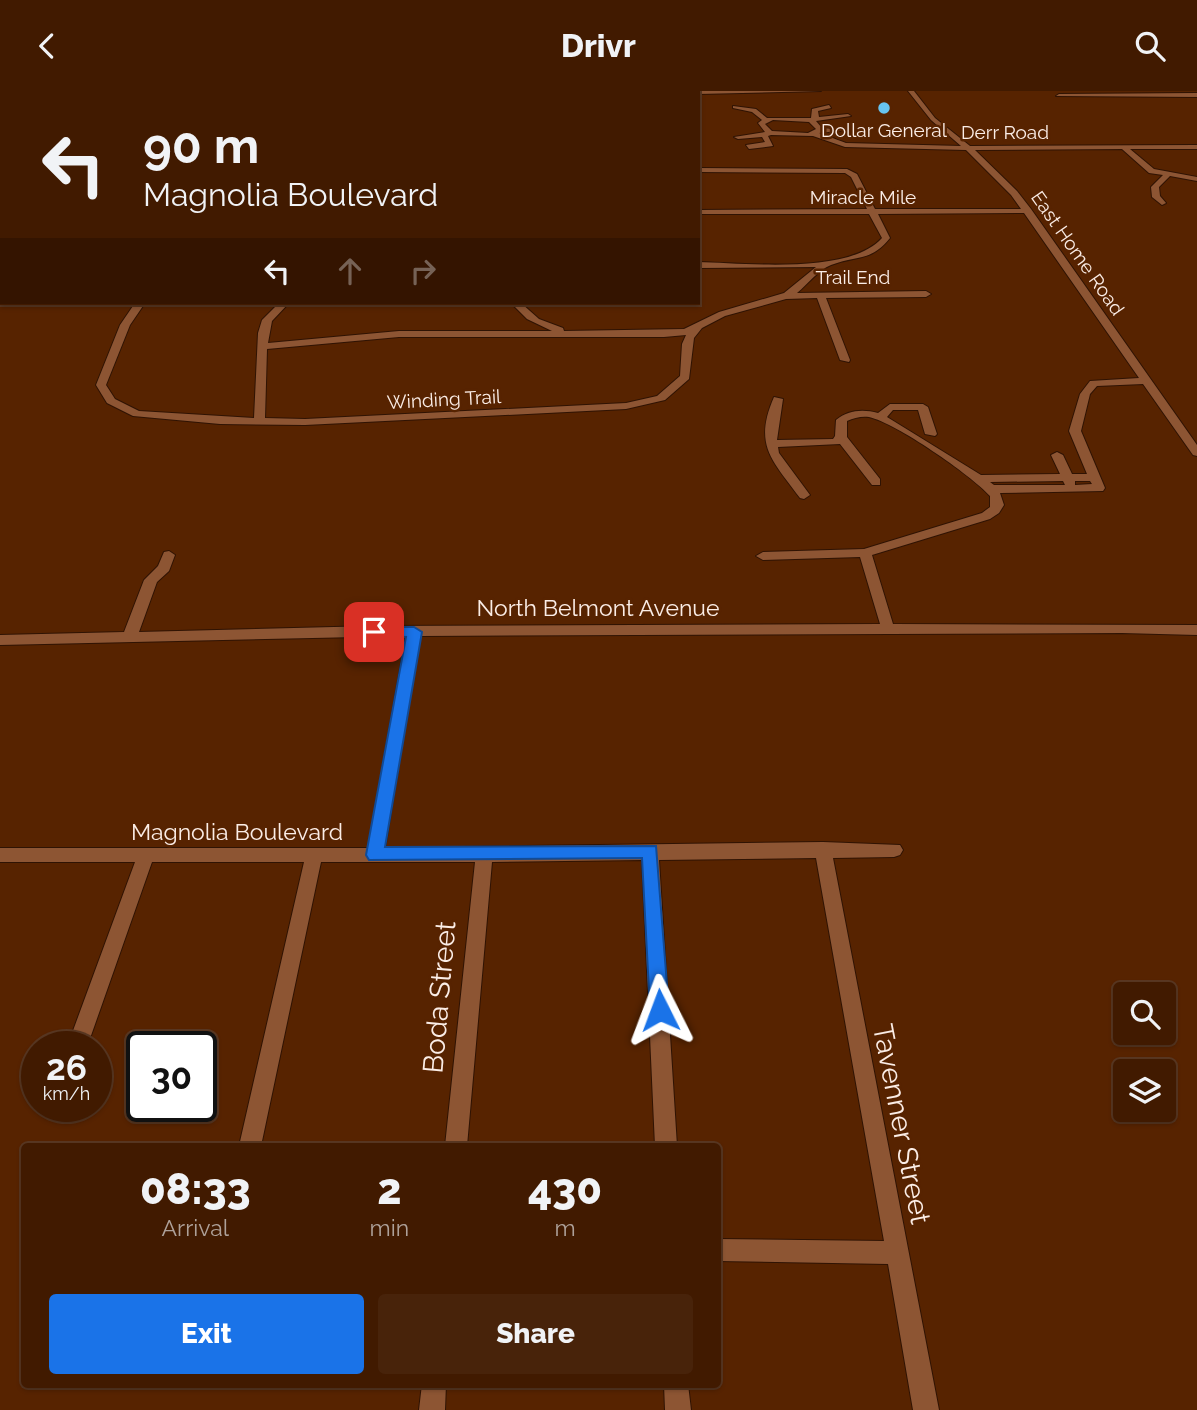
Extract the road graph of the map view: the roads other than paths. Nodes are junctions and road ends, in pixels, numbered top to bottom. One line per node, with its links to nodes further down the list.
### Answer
1 (818, 91): 3 (street)
2 (911, 91): 25 (street, East Home Road)
3 (700, 92)
4 (1056, 93): 5 (street); 8 (street)
5 (1117, 93): 6 (street)
6 (1176, 93): 7 (street)
7 (1197, 95)
8 (1066, 103)
9 (735, 107): 17 (street)
10 (829, 107): 15 (street)
11 (779, 109): 14 (street)
12 (848, 116): 15 (street)
13 (737, 117): 17 (street)
14 (784, 118): 15 (street); 17 (street)
15 (814, 119): 19 (street)
16 (750, 126): 17 (street)
17 (764, 126): 20 (street); 21 (street); 23 (street)
18 (846, 130): 19 (street)
19 (817, 132): 20 (street); 25 (street, Derr Road)
20 (793, 135): 22 (street)
21 (738, 137)
22 (797, 145)
23 (748, 146)
24 (1197, 147): 26 (street, Derr Road)
25 (969, 148): 26 (street, Derr Road); 31 (street, East Home Road)
26 (1123, 148): 28 (street)
27 (700, 170): 33 (street)
28 (1167, 175): 29 (street); 30 (street)
29 (1197, 179)
30 (1162, 204)
31 (1028, 211): 33 (street, Miracle Mile); 46 (street, East Home Road)
32 (700, 212): 33 (street, Miracle Mile)
33 (874, 212): 35 (street)
34 (700, 265): 35 (street)
35 (826, 265): 38 (street)
36 (820, 294): 37 (street, Trail End); 38 (street, Trail End); 45 (street)
37 (926, 294)
38 (781, 297): 42 (street)
39 (139, 305): 49 (street, Winding Trail)
40 (282, 305): 44 (street)
41 (518, 305): 43 (street)
42 (699, 327): 43 (street); 49 (street, Winding Trail)
43 (578, 334): 44 (street)
44 (261, 347): 49 (street)
45 (845, 360)
46 (1146, 381): 53 (street, East Home Road); 57 (street)
47 (778, 399): 52 (street)
48 (880, 417): 50 (street); 51 (street); 55 (street)
49 (259, 422)
50 (931, 434)
51 (841, 437): 52 (street); 56 (street)
52 (771, 444): 59 (street)
53 (1197, 453)
54 (1057, 456): 57 (street)
55 (979, 479): 57 (street); 58 (street)
56 (876, 482)
57 (1070, 483): 58 (street)
58 (992, 489): 60 (street)
59 (803, 495)
60 (865, 553): 62 (street); 63 (street)
61 (169, 555): 66 (street)
62 (763, 556)
63 (888, 629): 64 (street, North Belmont Avenue); 65 (street, North Belmont Avenue)
64 (1196, 631)
65 (414, 632): 66 (street, North Belmont Avenue); 74 (street)
66 (130, 636): 67 (street, North Belmont Avenue)
67 (0, 640)
68 (823, 849): 69 (street, Magnolia Boulevard); 70 (street, Magnolia Boulevard); 81 (street, Tavenner Street)
69 (894, 850)
70 (650, 851): 71 (street, Magnolia Boulevard); 79 (street)
71 (484, 854): 74 (street, Magnolia Boulevard); 78 (street, Boda Street)
72 (0, 855): 75 (street, Magnolia Boulevard)
73 (314, 855): 74 (street, Magnolia Boulevard); 75 (street, Magnolia Boulevard); 77 (street)
74 (375, 855)
75 (146, 856): 76 (street)
76 (83, 1031)
77 (251, 1143)
78 (456, 1143)
79 (666, 1143)
80 (721, 1250): 81 (street)
81 (898, 1253): 86 (street, Tavenner Street)
82 (435, 1388): 84 (street)
83 (676, 1388): 85 (street)
84 (432, 1410)
85 (678, 1410)
86 (926, 1410)

